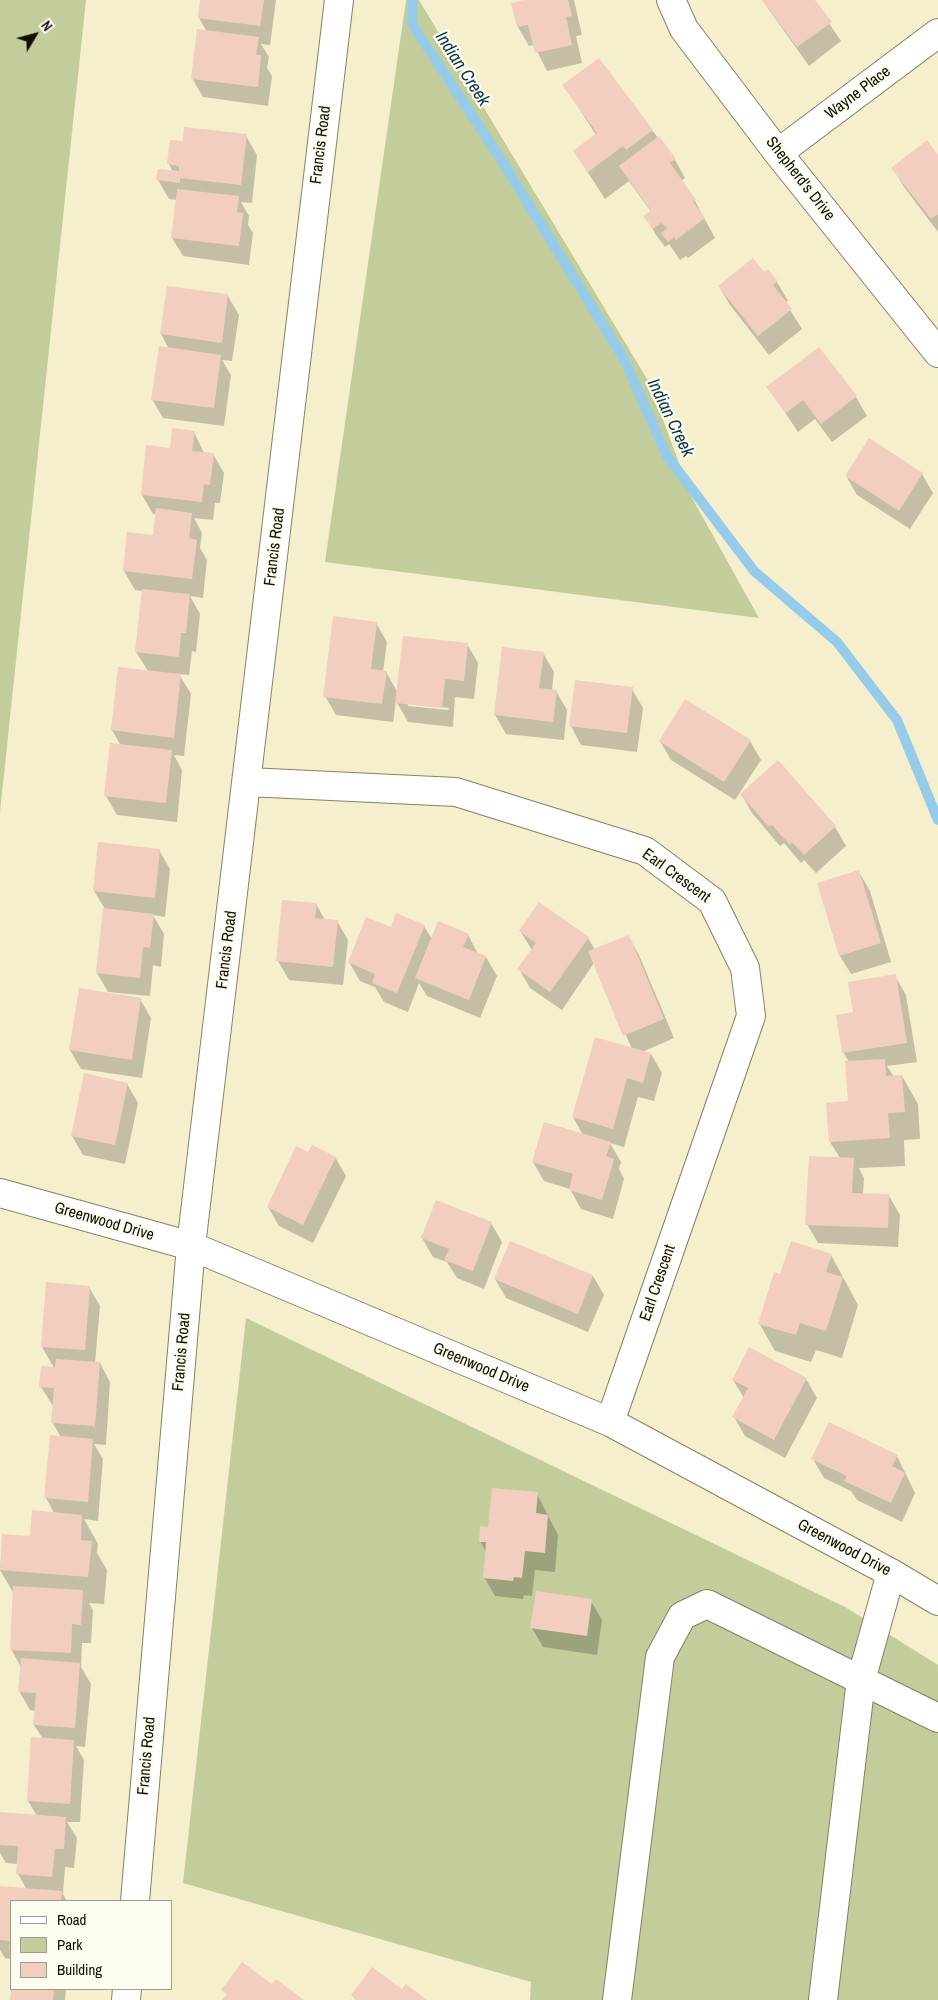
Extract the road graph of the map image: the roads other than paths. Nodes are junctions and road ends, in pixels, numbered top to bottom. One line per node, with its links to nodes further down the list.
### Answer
1 (339, 0): 6 (street, Francis Road)
2 (671, 0): 4 (street, Shepherd's Drive)
3 (938, 33): 4 (street, Wayne Place)
4 (778, 153): 5 (street, Shepherd's Drive)
5 (938, 353)
6 (248, 782): 8 (street, Francis Road); 9 (street, Earl Crescent)
7 (0, 1193): 8 (street, Greenwood Drive)
8 (191, 1246): 9 (street, Greenwood Drive); 14 (street, Francis Road)
9 (610, 1422): 10 (street, Greenwood Drive)
10 (892, 1573): 11 (street, Greenwood Drive); 12 (street)
11 (938, 1601)
12 (861, 1680): 13 (street); 15 (street); 16 (street)
13 (938, 1718)
14 (135, 1900)
15 (617, 2000)
16 (823, 2000)

